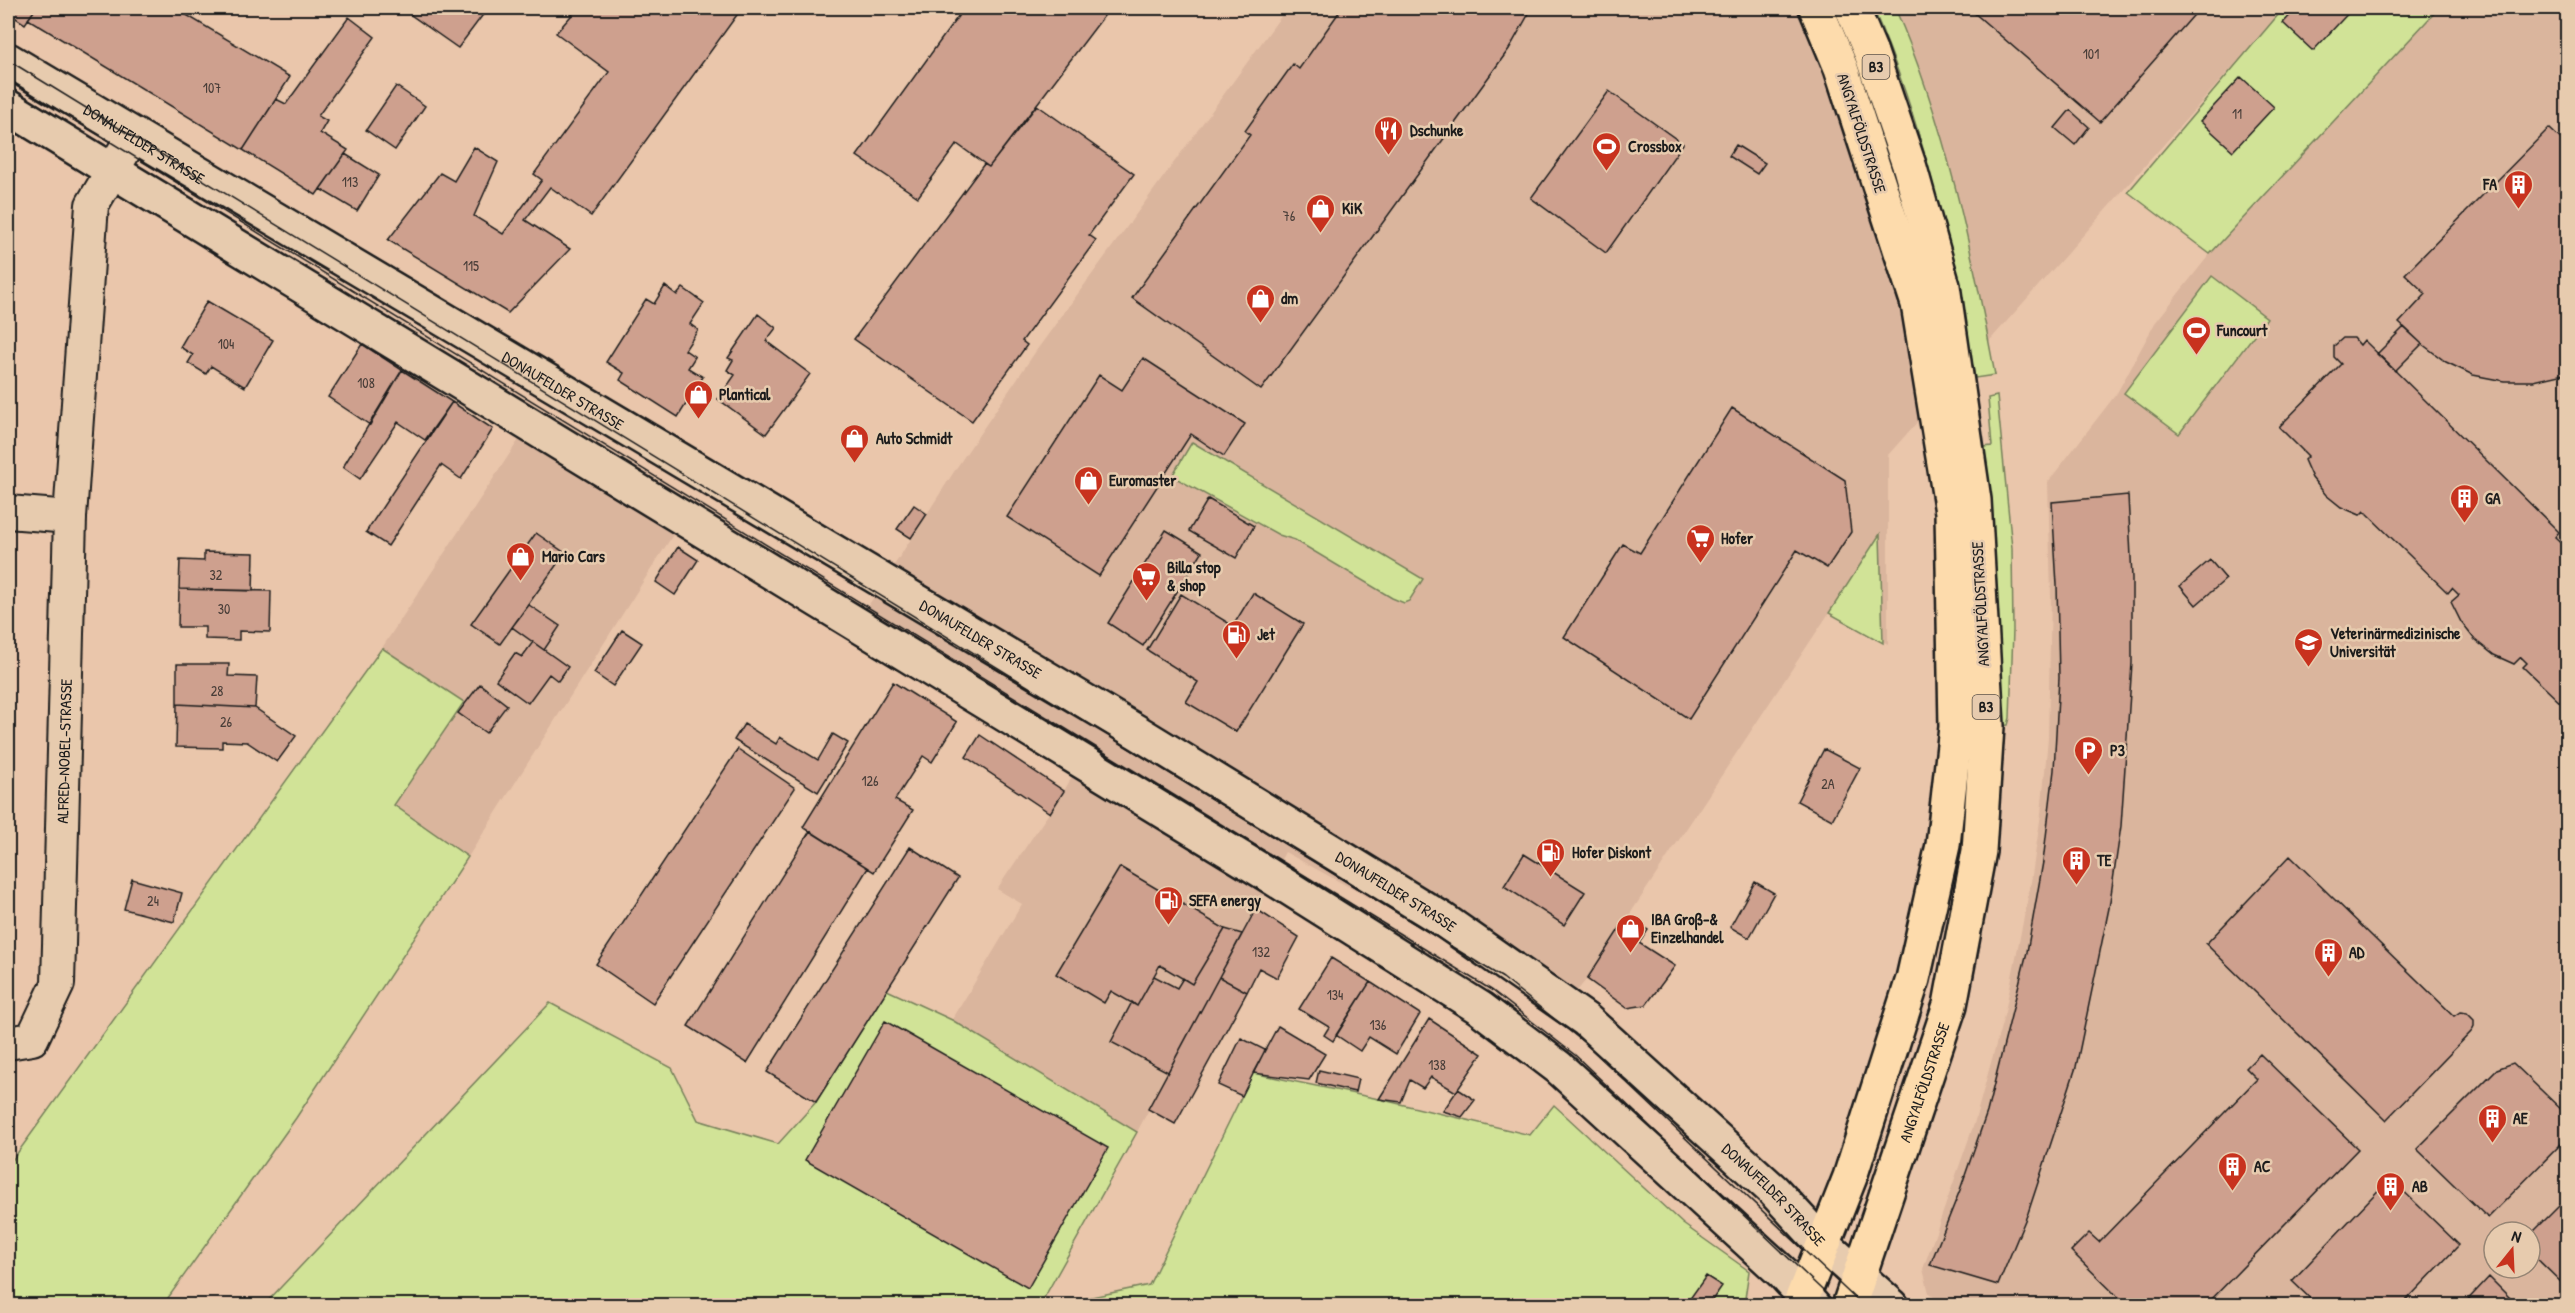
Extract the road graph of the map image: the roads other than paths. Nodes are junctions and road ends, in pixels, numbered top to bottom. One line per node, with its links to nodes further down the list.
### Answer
1 (1816, 8): 10 (main road, ANGYALFÖLDSTRASSE / B3)
2 (1852, 8): 11 (main road, ANGYALFÖLDSTRASSE / B3)
3 (8, 60): 5 (main road, DONAUFELDER STRASSE)
4 (8, 107): 6 (main road)
5 (133, 136): 6 (street, ALFRED-NOBEL-STRASSE); 10 (main road, DONAUFELDER STRASSE)
6 (112, 170): 8 (street, ALFRED-NOBEL-STRASSE); 12 (main road)
7 (8, 512): 8 (street)
8 (70, 518): 9 (street, ALFRED-NOBEL-STRASSE)
9 (8, 1043)
10 (1823, 1244): 11 (main road, DONAUFELDER STRASSE); 12 (main road, B3)
11 (1854, 1291): 13 (main road, DONAUFELDER STRASSE)
12 (1805, 1302)
13 (1892, 1305)

